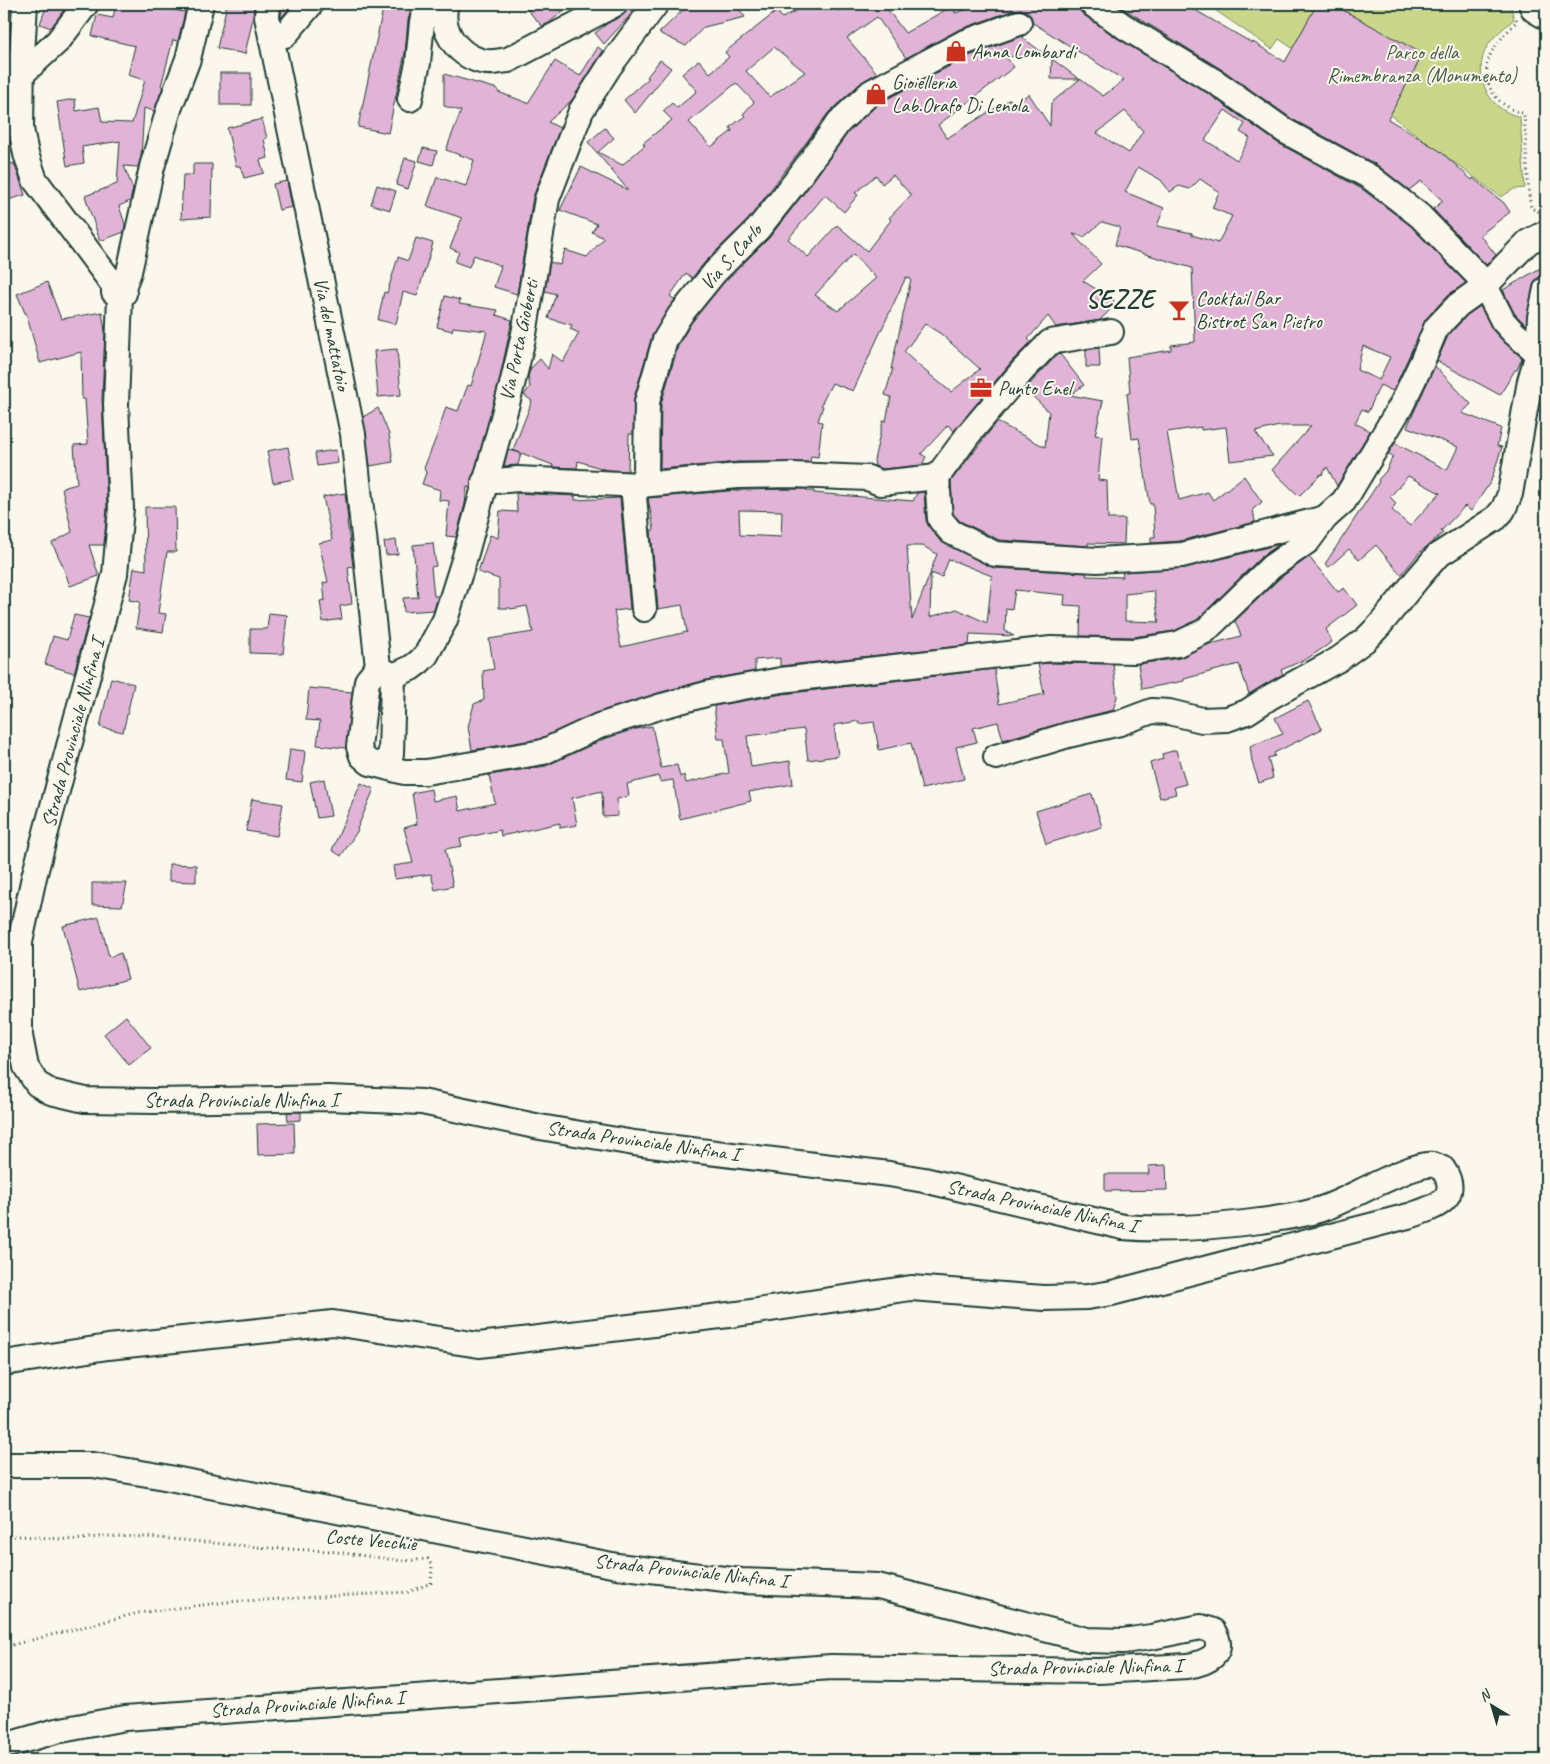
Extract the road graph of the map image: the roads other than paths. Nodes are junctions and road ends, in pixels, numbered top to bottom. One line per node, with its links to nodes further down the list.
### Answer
1 (25, 4): 15 (street)
2 (86, 4): 15 (street)
3 (201, 4): 20 (street)
4 (268, 4): 28 (street, Via del mattatoio)
5 (311, 4): 14 (street)
6 (427, 4): 16 (street)
7 (446, 4): 8 (street)
8 (615, 4)
9 (656, 4): 24 (street, Via Porta Gioberti)
10 (1092, 4): 18 (street)
11 (1523, 8): 12 (street)
12 (1546, 17)
13 (1019, 19): 25 (street, Via S. Carlo)
14 (285, 35)
15 (16, 71): 20 (street)
16 (410, 99)
17 (1546, 233): 18 (street)
18 (1486, 285): 22 (street); 26 (street)
19 (1546, 289): 22 (street)
20 (119, 290): 30 (street, Strada Provinciale Ninfina I)
21 (1111, 332): 23 (street)
22 (1538, 353): 29 (street)
23 (937, 477): 25 (street); 26 (street)
24 (484, 482): 25 (street); 28 (street, Via Porta Gioberti)
25 (640, 485): 27 (street, Via S. Carlo)
26 (1325, 518): 28 (street)
27 (644, 609)
28 (385, 671)
29 (996, 757)
30 (4, 1363)
31 (4, 1465): 32 (street, Strada Provinciale Ninfina I)
32 (4, 1746)

